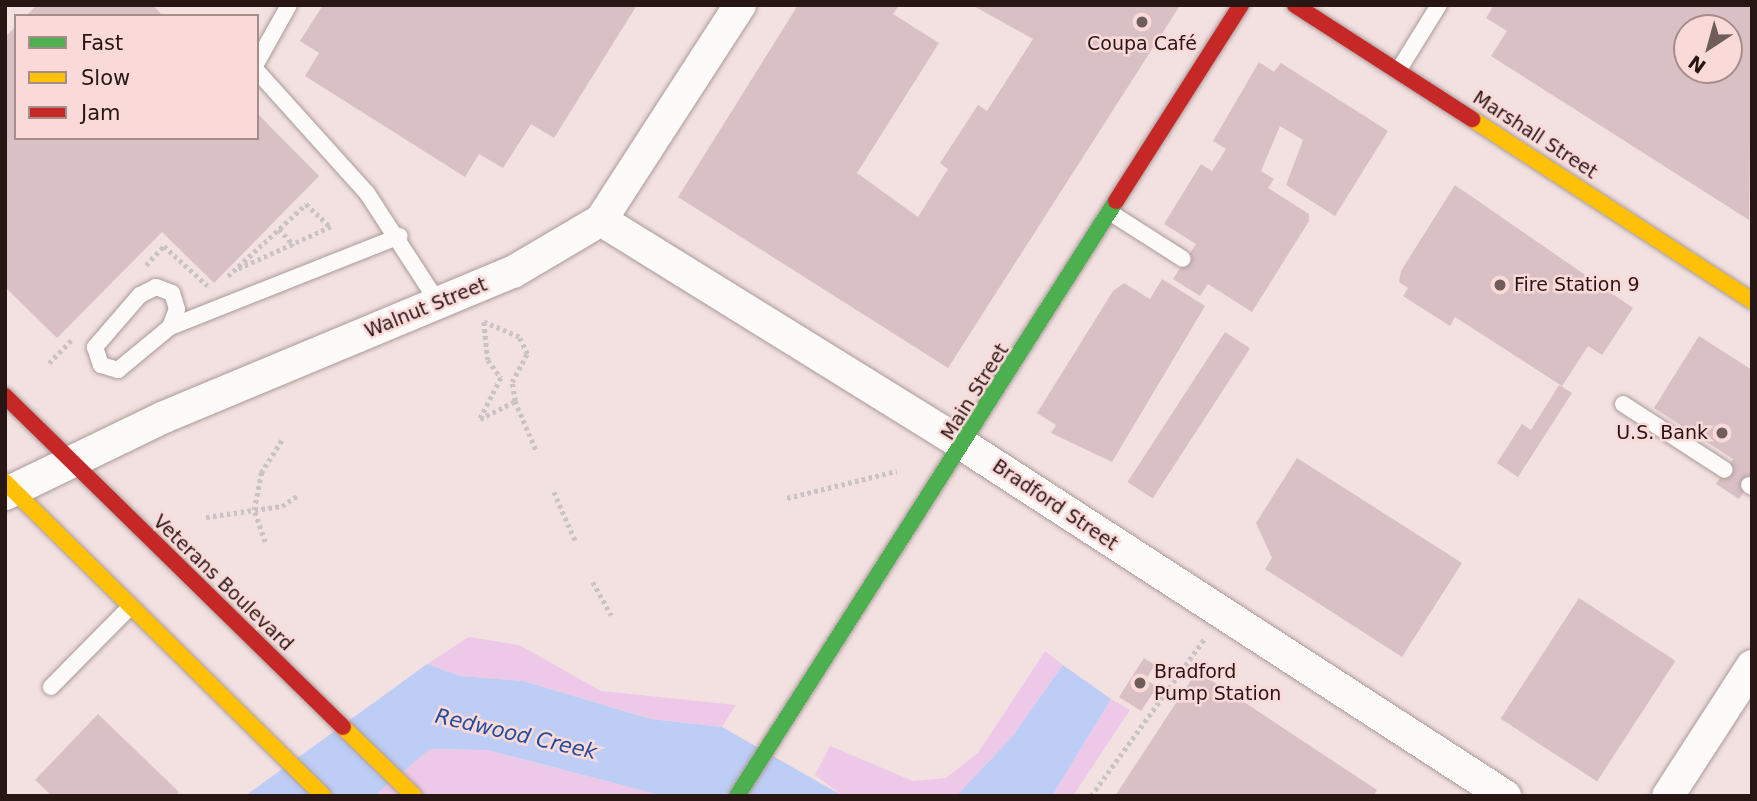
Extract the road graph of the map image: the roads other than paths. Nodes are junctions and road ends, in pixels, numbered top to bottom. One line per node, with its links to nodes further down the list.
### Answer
1 (289, 5): 6 (lane)
2 (740, 5): 10 (street, Walnut Street)
3 (1241, 5): 9 (street, Main Street)
4 (1295, 5): 7 (street, Marshall Street)
5 (1439, 5): 7 (lane)
6 (259, 58)
7 (1398, 71): 13 (street, Marshall Street)
8 (259, 73): 11 (lane)
9 (1111, 213): 12 (lane); 18 (street, Main Street)
10 (601, 220): 14 (street, Walnut Street); 18 (street, Bradford Street)
11 (400, 236): 14 (lane); 15 (lane)
12 (1183, 259)
13 (1751, 299)
14 (439, 304): 19 (street, Walnut Street)
15 (170, 327): 15 (lane)
16 (5, 397): 19 (street, Veterans Boulevard)
17 (1623, 404): 20 (lane)
18 (965, 446): 26 (street, Bradford Street); 29 (street, Main Street)
19 (70, 462): 21 (street, Walnut Street); 28 (street, Veterans Boulevard)
20 (1725, 470)
21 (7, 489): 22 (street)
22 (130, 607): 24 (lane); 27 (street)
23 (1752, 666): 25 (street)
24 (51, 687)
25 (1743, 699): 30 (street)
26 (1485, 791)
27 (323, 796)
28 (414, 796)
29 (737, 796)
30 (1668, 796)

